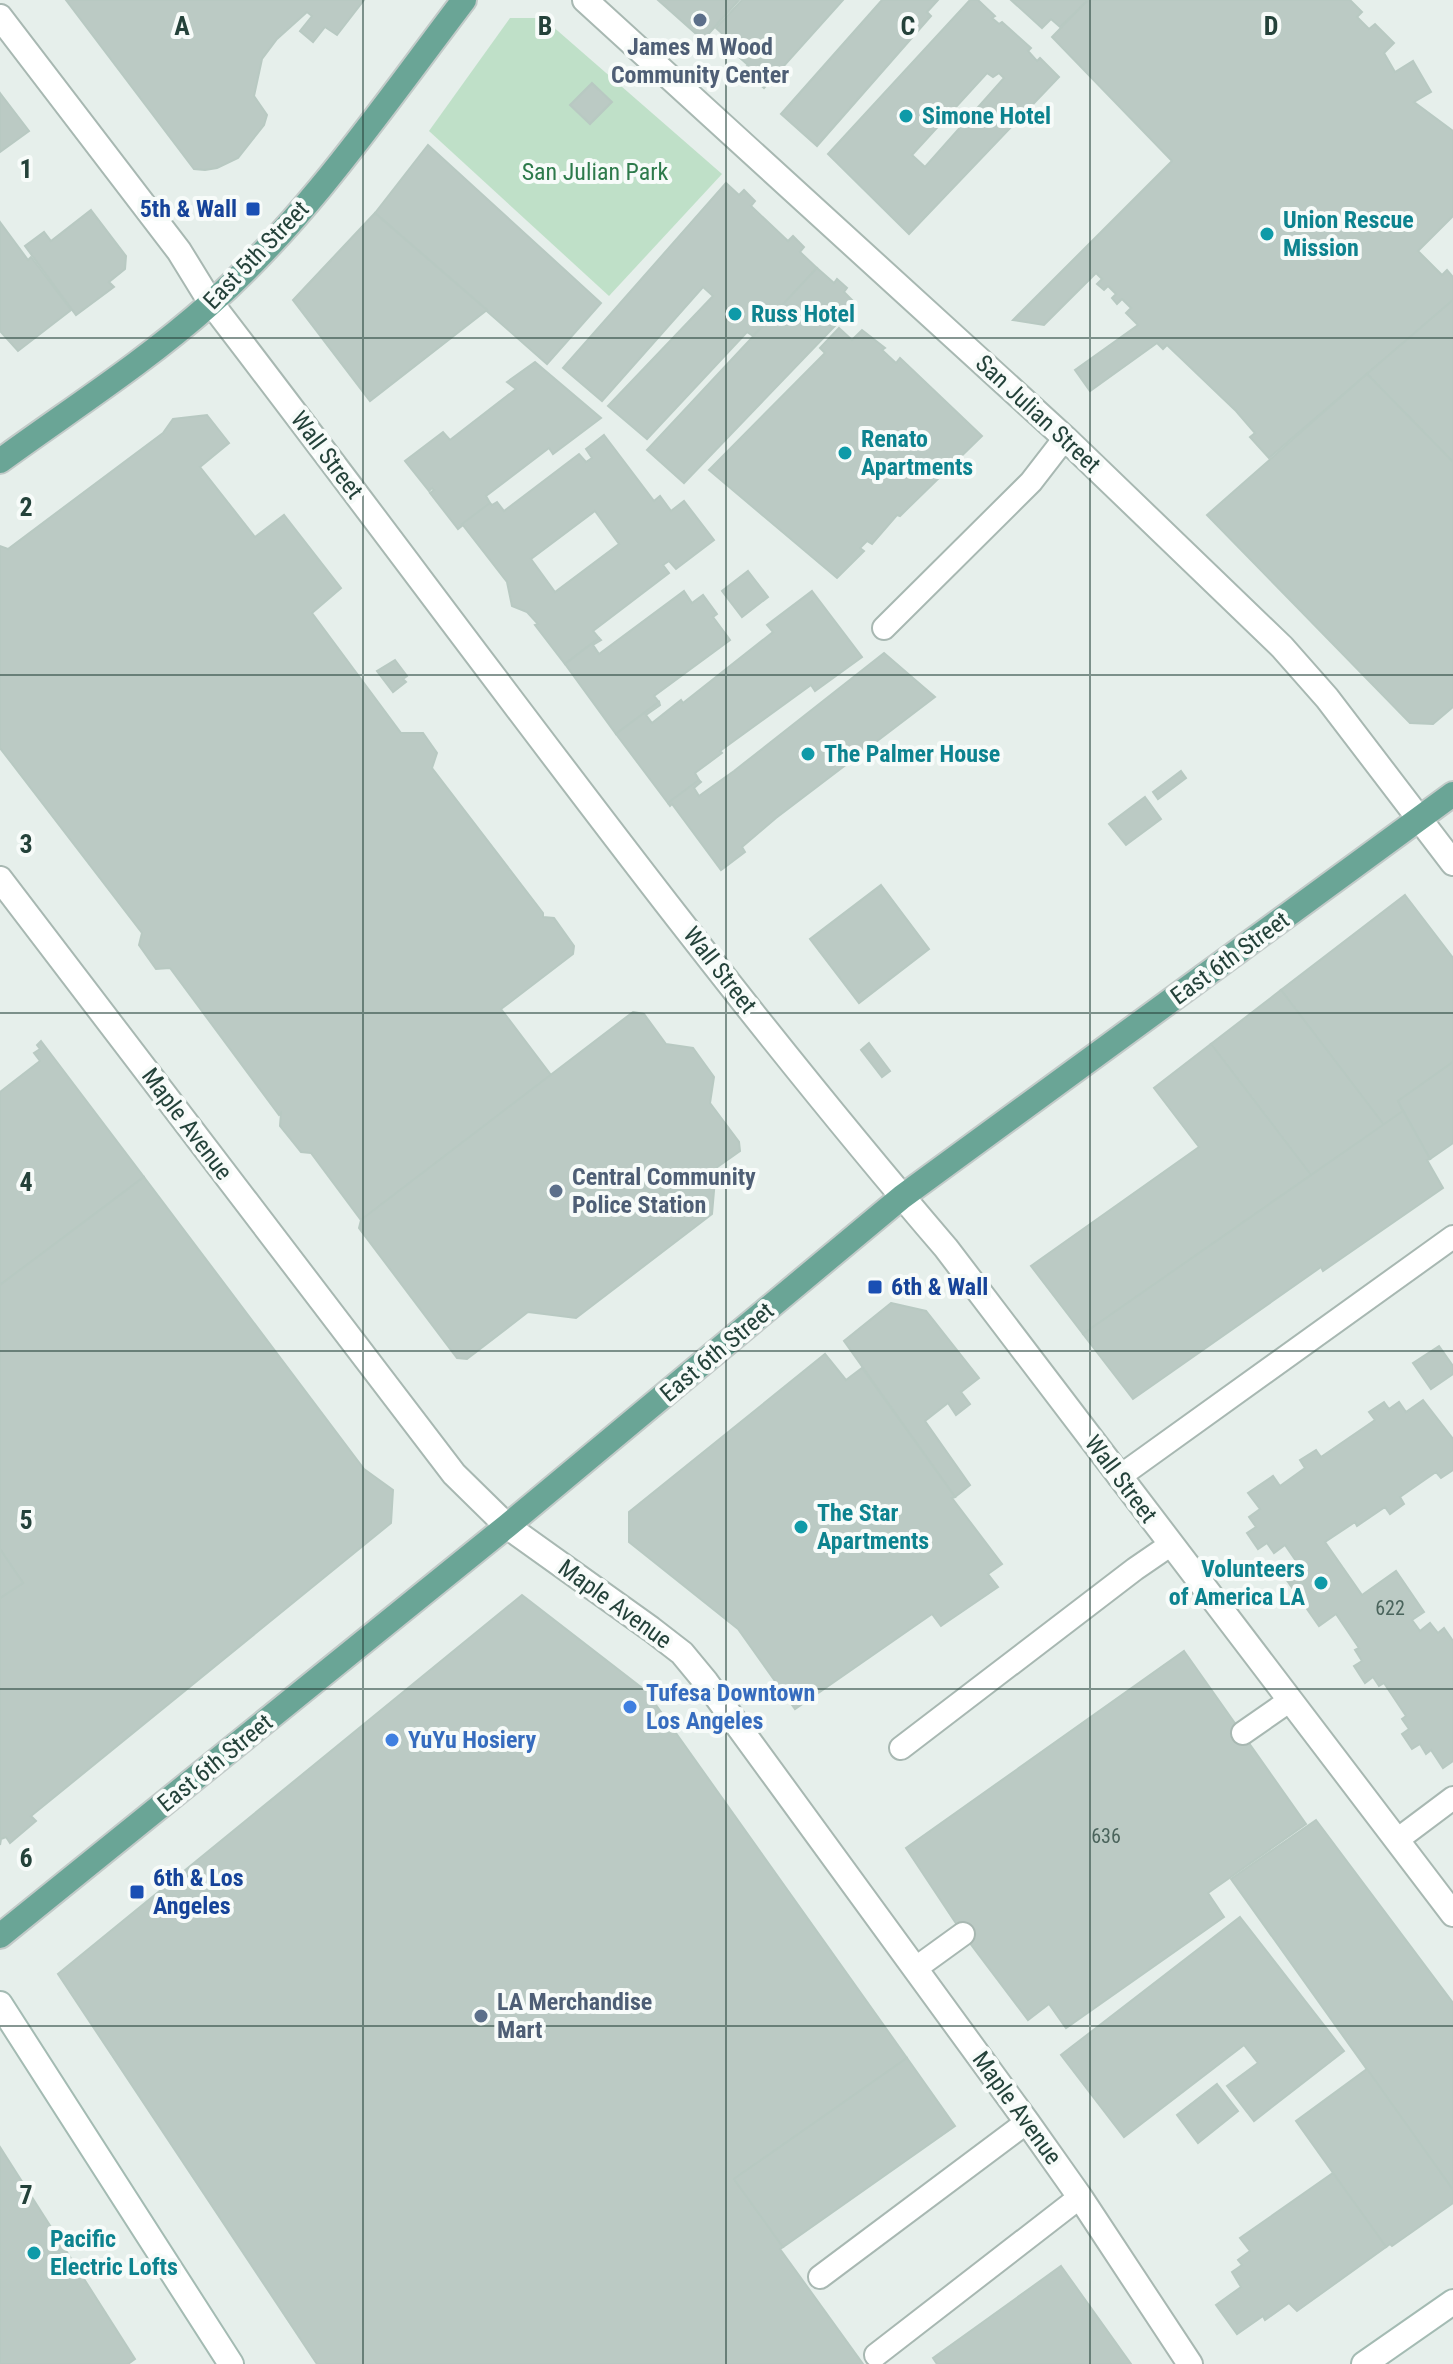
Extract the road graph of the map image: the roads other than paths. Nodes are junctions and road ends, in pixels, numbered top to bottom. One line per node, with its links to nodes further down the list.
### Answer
1 (464, 0): 4 (main road, East 5th Street)
2 (585, 0): 5 (street, San Julian Street)
3 (0, 17): 4 (street, Wall Street)
4 (211, 303): 6 (main road, East 5th Street); 12 (street, Wall Street)
5 (1065, 438): 7 (lane); 9 (street, San Julian Street)
6 (0, 461)
7 (884, 628)
8 (1453, 794): 9 (main road, East 6th Street)
9 (1420, 819): 10 (street, San Julian Street); 12 (main road, East 6th Street)
10 (1453, 863)
11 (0, 879): 15 (street, Maple Avenue)
12 (902, 1197): 14 (street, Wall Street); 15 (main road, East 6th Street)
13 (1453, 1237): 14 (lane)
14 (1119, 1477): 16 (street, Wall Street)
15 (507, 1526): 24 (main road, East 6th Street); 25 (street, Maple Avenue)
16 (1170, 1545): 17 (street, Wall Street); 19 (lane)
17 (1289, 1701): 18 (lane); 21 (street, Wall Street)
18 (1243, 1733)
19 (901, 1748)
20 (1453, 1798): 21 (lane)
21 (1397, 1840): 22 (street, Wall Street)
22 (1453, 1914)
23 (963, 1934): 25 (lane)
24 (0, 1936)
25 (916, 1968): 27 (street, Maple Avenue)
26 (0, 2004): 32 (street)
27 (1027, 2122): 28 (street, Maple Avenue); 29 (lane)
28 (1080, 2197): 31 (lane); 33 (street, Maple Avenue)
29 (820, 2277)
30 (1453, 2302): 34 (street)
31 (876, 2355)
32 (231, 2364)
33 (1190, 2364)
34 (1364, 2364)

